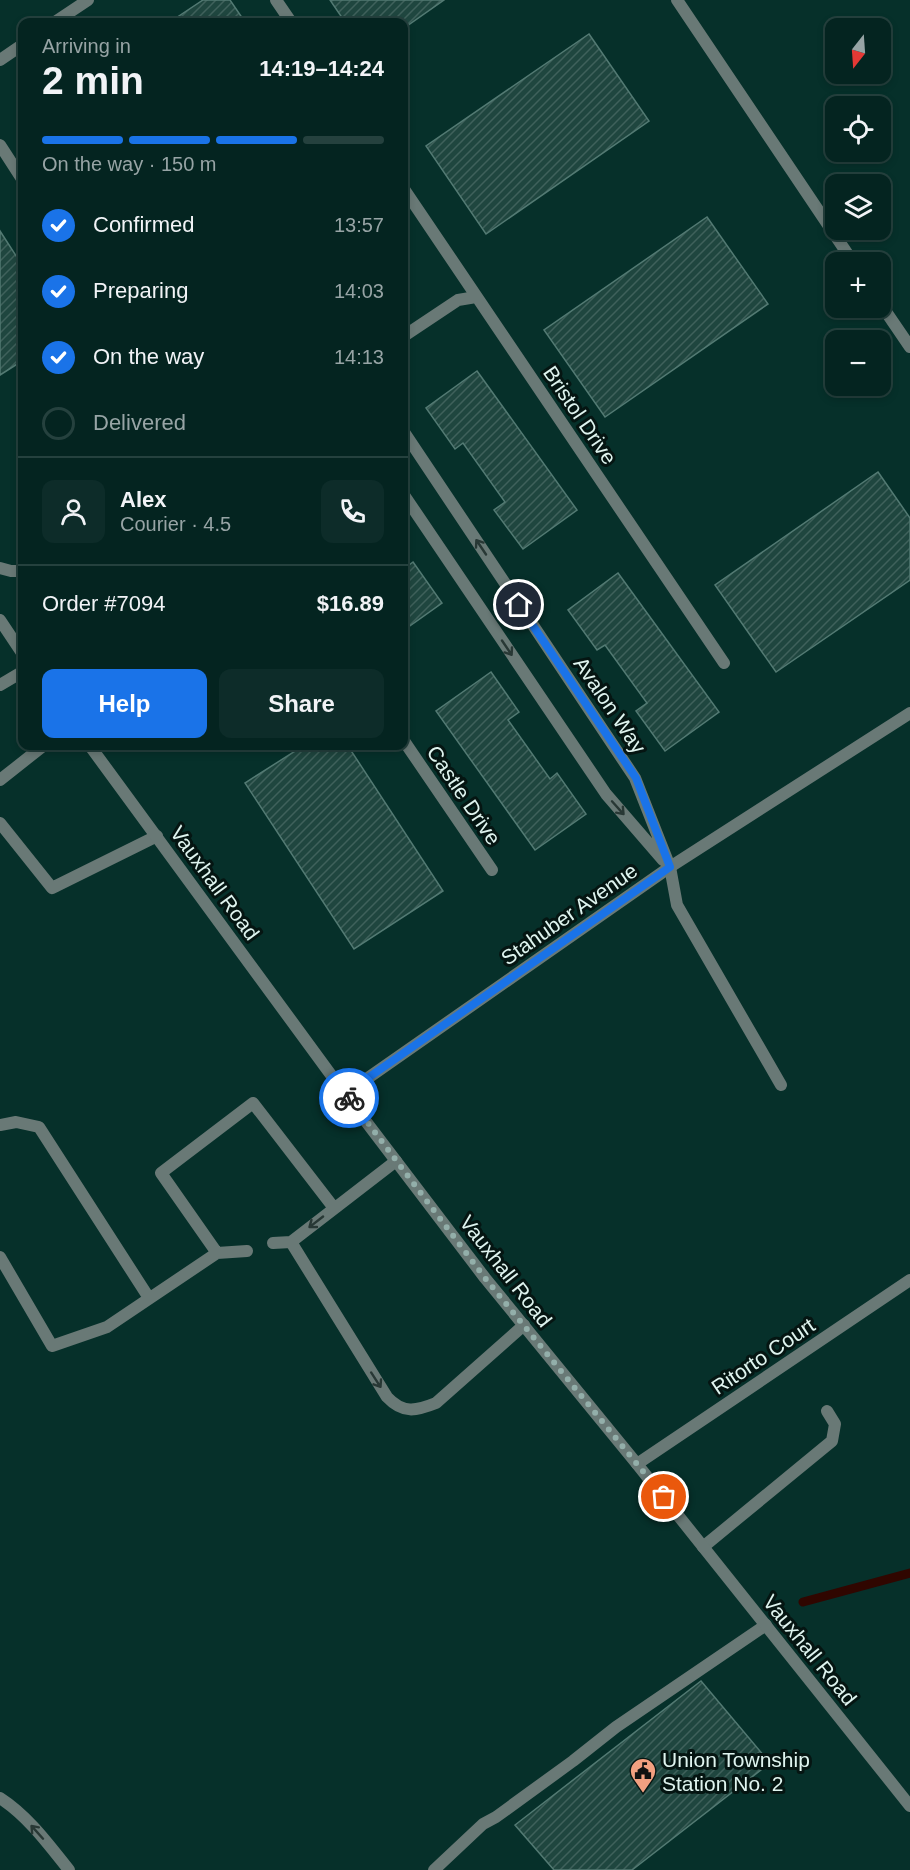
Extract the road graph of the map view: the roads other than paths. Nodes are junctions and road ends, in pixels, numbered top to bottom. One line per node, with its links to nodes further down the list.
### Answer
1 (88, 0): 4 (street)
2 (276, 0): 5 (street)
3 (677, 0): 11 (street)
4 (61, 18)
5 (288, 18)
6 (18, 48): 7 (street)
7 (0, 60)
8 (0, 145): 9 (street)
9 (18, 172)
10 (408, 195): 12 (street, Bristol Drive)
11 (846, 252)
12 (476, 297): 14 (street); 22 (street, Bristol Drive)
13 (890, 318): 15 (street)
14 (408, 333)
15 (910, 347)
16 (408, 438): 32 (street, Avalon Way, one-way to 16)
17 (408, 501): 32 (street, one-way to 32)
18 (0, 568): 19 (street)
19 (18, 571)
20 (0, 620): 21 (street)
21 (18, 647)
22 (724, 663)
23 (18, 674): 24 (street)
24 (0, 685)
25 (910, 713): 32 (street, Stahuber Avenue)
26 (408, 747): 33 (street, Castle Drive)
27 (38, 750): 29 (street)
28 (93, 750): 31 (street, Vauxhall Road)
29 (0, 780)
30 (0, 823): 31 (street)
31 (157, 836): 35 (street, Vauxhall Road)
32 (670, 867): 34 (street, Avalon Way); 35 (street, Stahuber Avenue)
33 (492, 870)
34 (781, 1085)
35 (345, 1094): 37 (street, Vauxhall Road)
36 (0, 1125): 45 (street)
37 (396, 1161): 38 (street); 46 (street, Vauxhall Road)
38 (334, 1208): 39 (street, one-way to 39); 42 (street)
39 (291, 1242): 40 (street); 46 (street, one-way to 46)
40 (273, 1243)
41 (247, 1251): 42 (street)
42 (217, 1253): 45 (street)
43 (0, 1257): 45 (street)
44 (910, 1280): 48 (street, Ritorto Court)
45 (149, 1298)
46 (524, 1325): 48 (street, Vauxhall Road)
47 (827, 1411): 49 (street)
48 (637, 1464): 49 (street, Vauxhall Road)
49 (703, 1547): 50 (street, Vauxhall Road)
50 (766, 1625): 52 (street, Vauxhall Road); 54 (street)
51 (0, 1798): 53 (street, one-way to 51)
52 (910, 1806)
53 (69, 1870)
54 (434, 1870)

